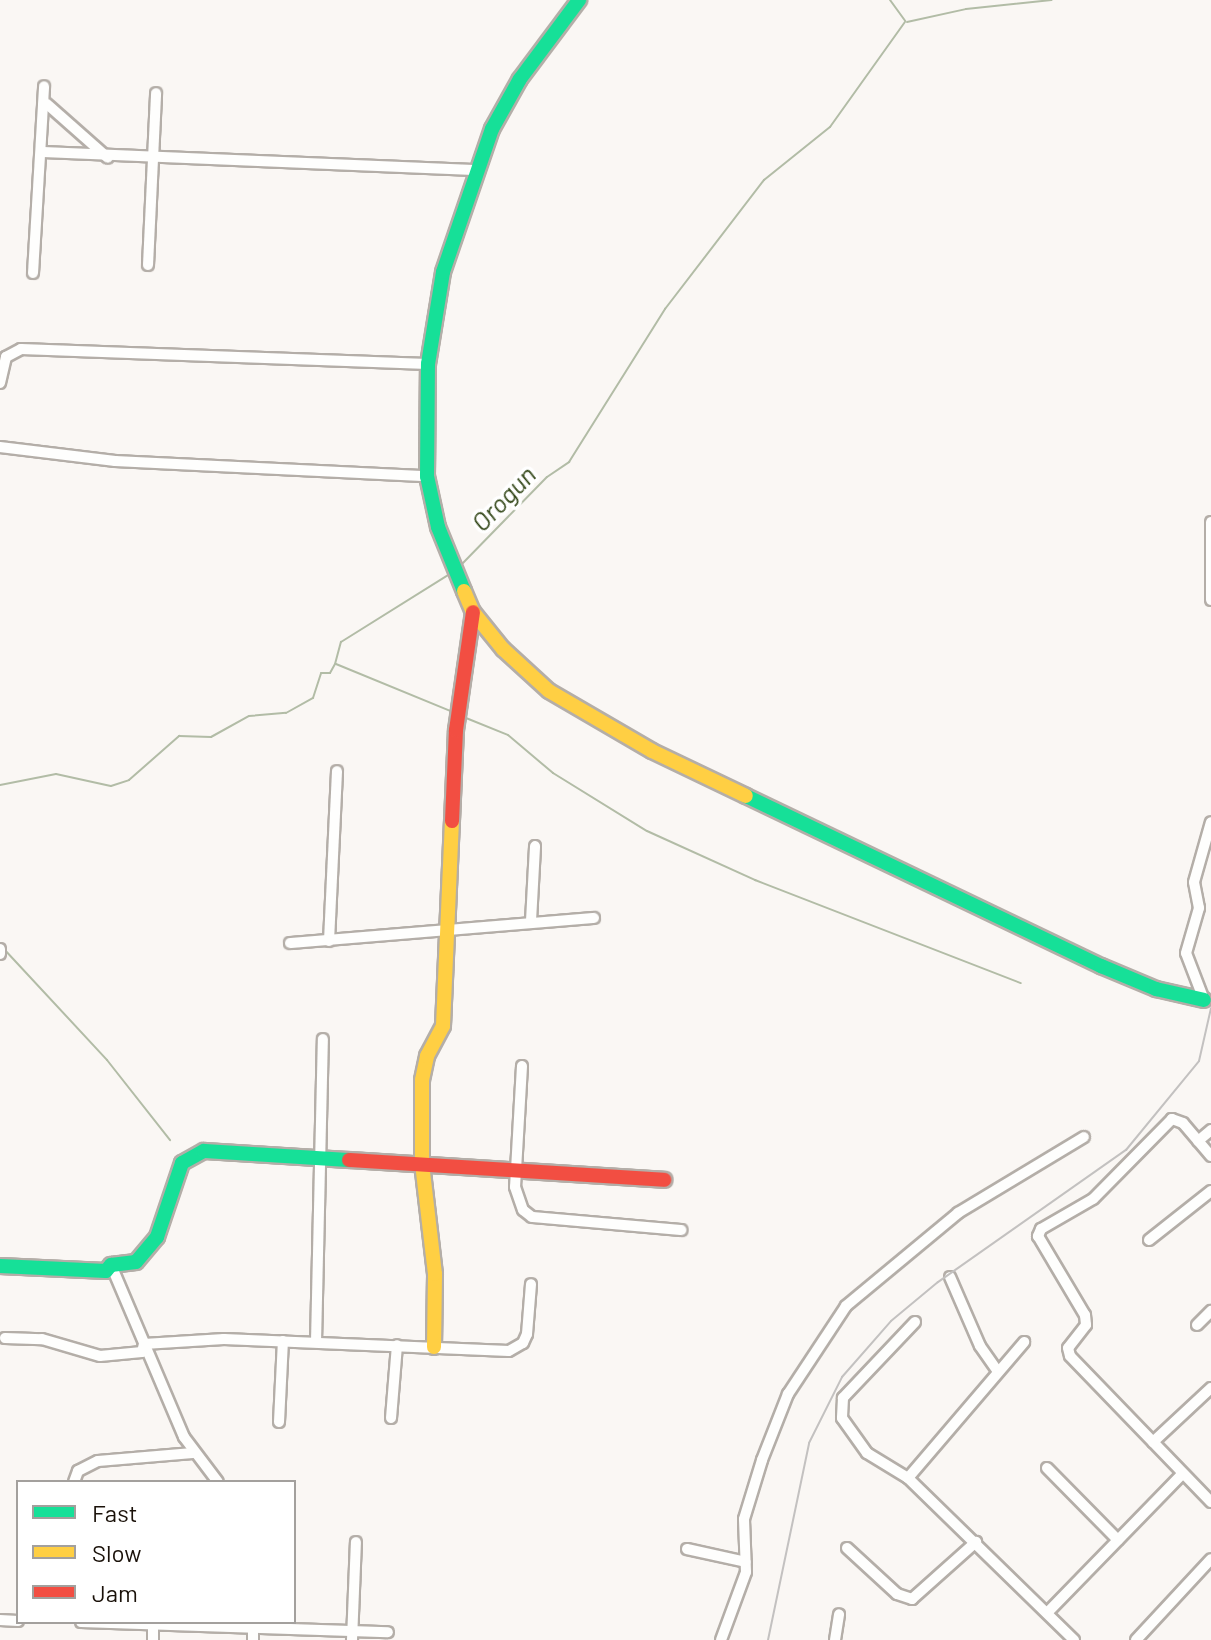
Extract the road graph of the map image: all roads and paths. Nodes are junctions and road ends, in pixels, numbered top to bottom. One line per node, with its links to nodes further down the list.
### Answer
1 (579, 0): 8 (street)
2 (44, 86): 5 (street)
3 (156, 93): 6 (street)
4 (47, 104): 7 (street)
5 (42, 152): 7 (street); 10 (street)
6 (154, 156): 7 (street); 8 (street); 9 (street)
7 (108, 158)
8 (475, 170): 11 (street)
9 (148, 265)
10 (33, 273)
11 (428, 364): 12 (street); 14 (street)
12 (0, 383)
13 (0, 447): 14 (street)
14 (427, 476): 17 (street)
15 (1211, 522): 16 (street)
16 (1211, 600)
17 (473, 612): 23 (street); 26 (street)
18 (337, 771): 24 (street)
19 (1211, 822): 26 (street)
20 (535, 846): 22 (street)
21 (594, 918): 22 (street)
22 (531, 921): 23 (street)
23 (448, 931): 24 (street); 34 (street)
24 (329, 941): 25 (street)
25 (290, 943)
26 (1204, 1000)
27 (323, 1039): 33 (street)
28 (522, 1066): 35 (street)
29 (1211, 1130): 31 (street)
30 (1084, 1137): 72 (street)
31 (1198, 1141): 32 (street); 58 (street)
32 (1211, 1156)
33 (319, 1157): 34 (street); 40 (street); 49 (street)
34 (422, 1163): 35 (street); 53 (street)
35 (515, 1168): 36 (street); 38 (street)
36 (664, 1180)
37 (1211, 1191): 39 (street)
38 (681, 1230)
39 (1149, 1240)
40 (111, 1265): 41 (street); 51 (street)
41 (0, 1266)
42 (950, 1277): 54 (street)
43 (531, 1284): 53 (street)
44 (1211, 1311): 46 (street)
45 (915, 1322): 62 (street)
46 (1197, 1325)
47 (5, 1338): 51 (street)
48 (283, 1341): 49 (street); 51 (street); 57 (street)
49 (316, 1342): 52 (street)
50 (1024, 1342): 54 (street)
51 (144, 1344): 59 (street)
52 (397, 1345): 53 (street); 56 (street)
53 (434, 1347)
54 (997, 1370): 62 (street)
55 (1211, 1388): 58 (street)
56 (391, 1418)
57 (279, 1422)
58 (1153, 1442): 61 (street)
59 (193, 1453): 63 (street); 64 (street)
60 (1047, 1468): 66 (street)
61 (1182, 1474): 65 (street); 66 (street)
62 (908, 1478): 68 (street)
63 (75, 1480)
64 (216, 1480)
65 (1211, 1502)
66 (1118, 1540): 73 (street)
67 (356, 1542): 77 (street)
68 (976, 1542): 69 (street); 73 (street)
69 (847, 1548)
70 (687, 1549): 72 (street)
71 (1211, 1559): 82 (street)
72 (746, 1562): 79 (street)
73 (1047, 1613): 81 (street)
74 (839, 1614): 80 (street)
75 (253, 1624): 77 (street); 78 (street)
76 (388, 1632): 77 (street)
77 (352, 1635)
78 (253, 1640)
79 (721, 1640)
80 (835, 1640)
81 (1074, 1640)
82 (1136, 1640)

